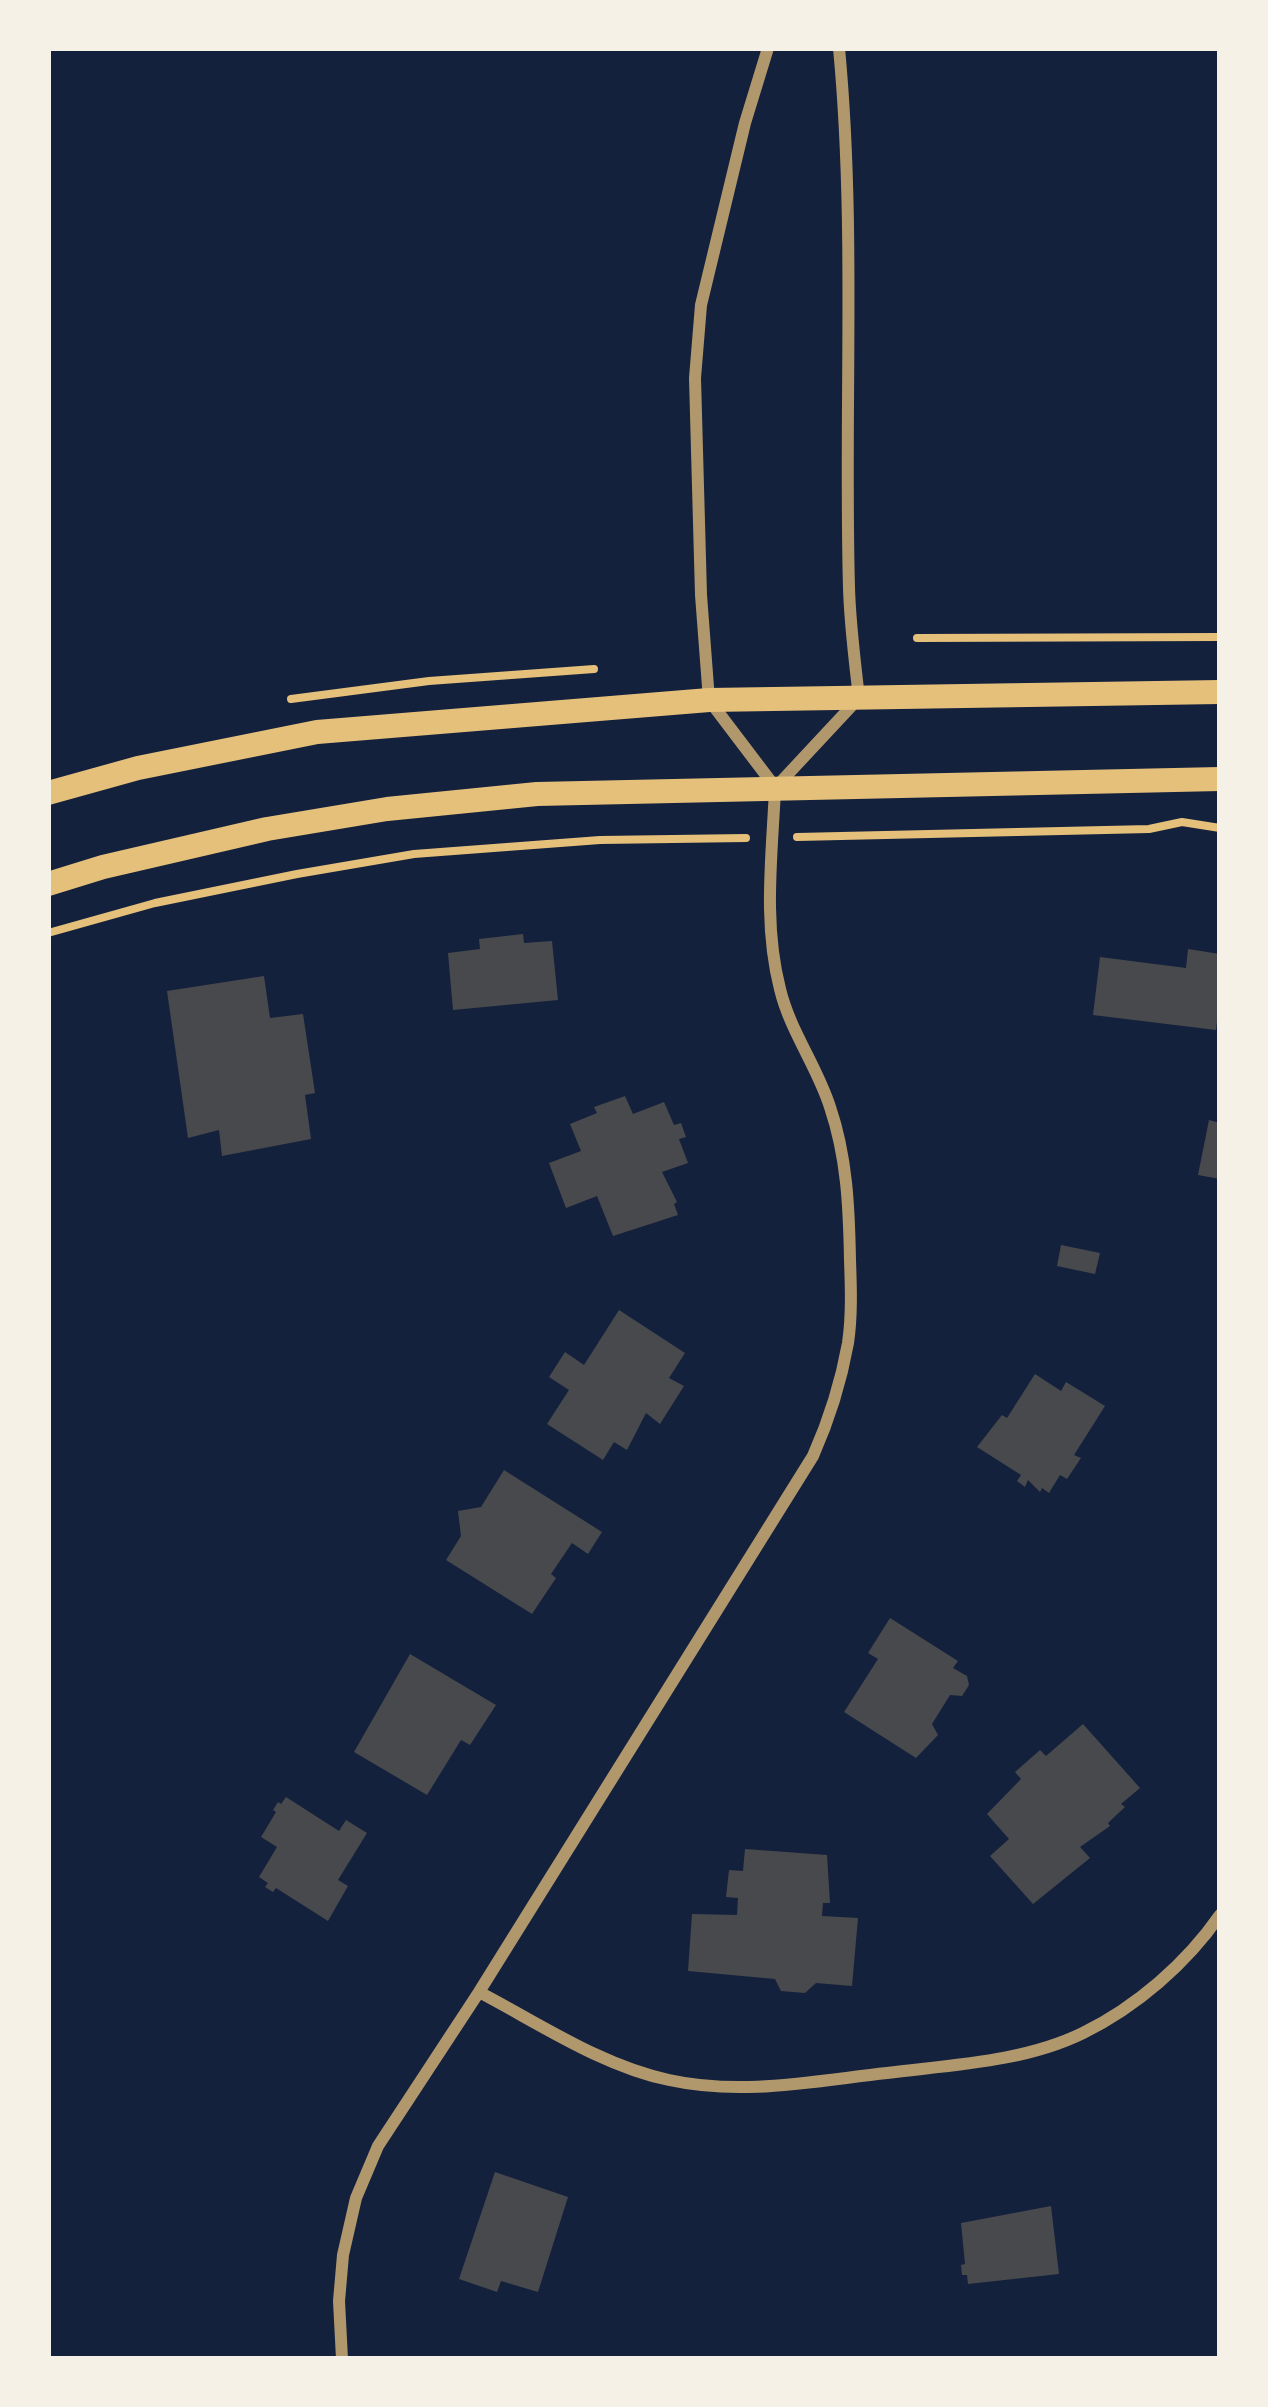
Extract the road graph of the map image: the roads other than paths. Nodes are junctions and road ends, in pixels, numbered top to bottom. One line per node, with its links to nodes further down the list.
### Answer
1 (768, 48): 5 (street)
2 (839, 48): 4 (street)
3 (1220, 692): 4 (main road)
4 (859, 698): 5 (main road); 7 (street)
5 (709, 700): 7 (street); 8 (main road)
6 (1220, 779): 7 (main road)
7 (776, 788): 9 (main road); 11 (street)
8 (48, 793)
9 (48, 884)
10 (1220, 1915): 11 (street)
11 (479, 1992): 12 (street)
12 (342, 2359)

